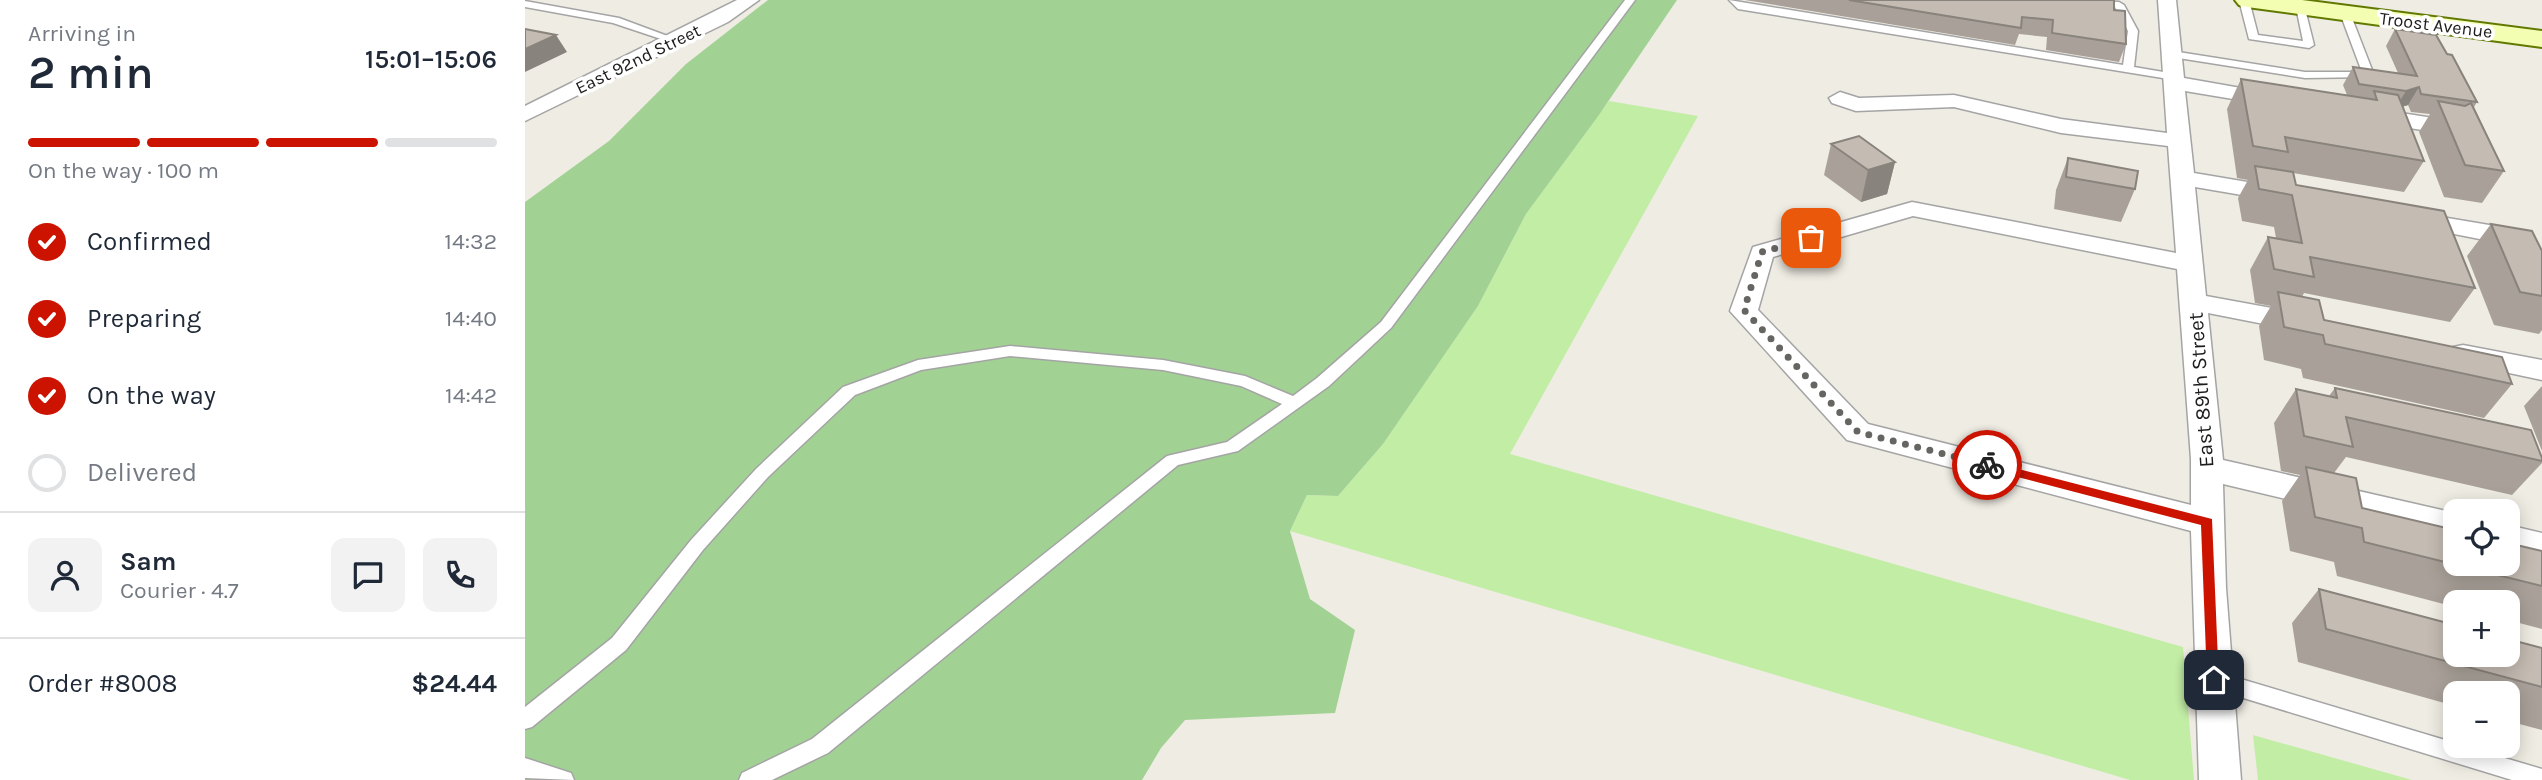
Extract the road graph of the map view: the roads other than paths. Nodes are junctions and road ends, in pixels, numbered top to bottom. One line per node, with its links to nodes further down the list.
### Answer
1 (750, 0): 11 (street, East 92nd Street)
2 (1630, 0): 29 (lane)
3 (1734, 0): 12 (lane)
4 (2085, 0): 12 (lane)
5 (2168, 0): 13 (street, East 89th Street)
6 (2246, 0): 8 (main road, Troost Avenue); 8 (lane)
7 (525, 4): 11 (lane)
8 (2301, 7): 9 (main road, Troost Avenue)
9 (2345, 13): 10 (main road, Troost Avenue); 13 (lane)
10 (2542, 39)
11 (676, 41): 17 (street, East 92nd Street)
12 (2128, 69): 13 (lane)
13 (2174, 72): 15 (street); 19 (street, East 89th Street)
14 (1840, 98): 19 (street)
15 (2297, 103)
16 (2351, 112): 18 (street)
17 (525, 114)
18 (2446, 127)
19 (2181, 141): 20 (street, East 89th Street)
20 (2184, 177): 21 (street); 24 (street, East 89th Street)
21 (2306, 200)
22 (2387, 214): 23 (street)
23 (2495, 234)
24 (2192, 264): 25 (street, East 89th Street); 31 (street)
25 (2195, 302): 26 (street); 30 (street, East 89th Street)
26 (2329, 328)
27 (2435, 349): 28 (street)
28 (2542, 370)
29 (1295, 402): 36 (lane); 40 (lane)
30 (2207, 468): 31 (street, East 89th Street); 32 (street)
31 (2207, 522): 35 (street, East 89th Street)
32 (2443, 523)
33 (2520, 541): 34 (street)
34 (2542, 546)
35 (2214, 680): 38 (lane); 41 (street, East 89th Street)
36 (525, 720)
37 (525, 768): 39 (lane)
38 (2542, 779)
39 (563, 780)
40 (750, 780)
41 (2220, 780)

